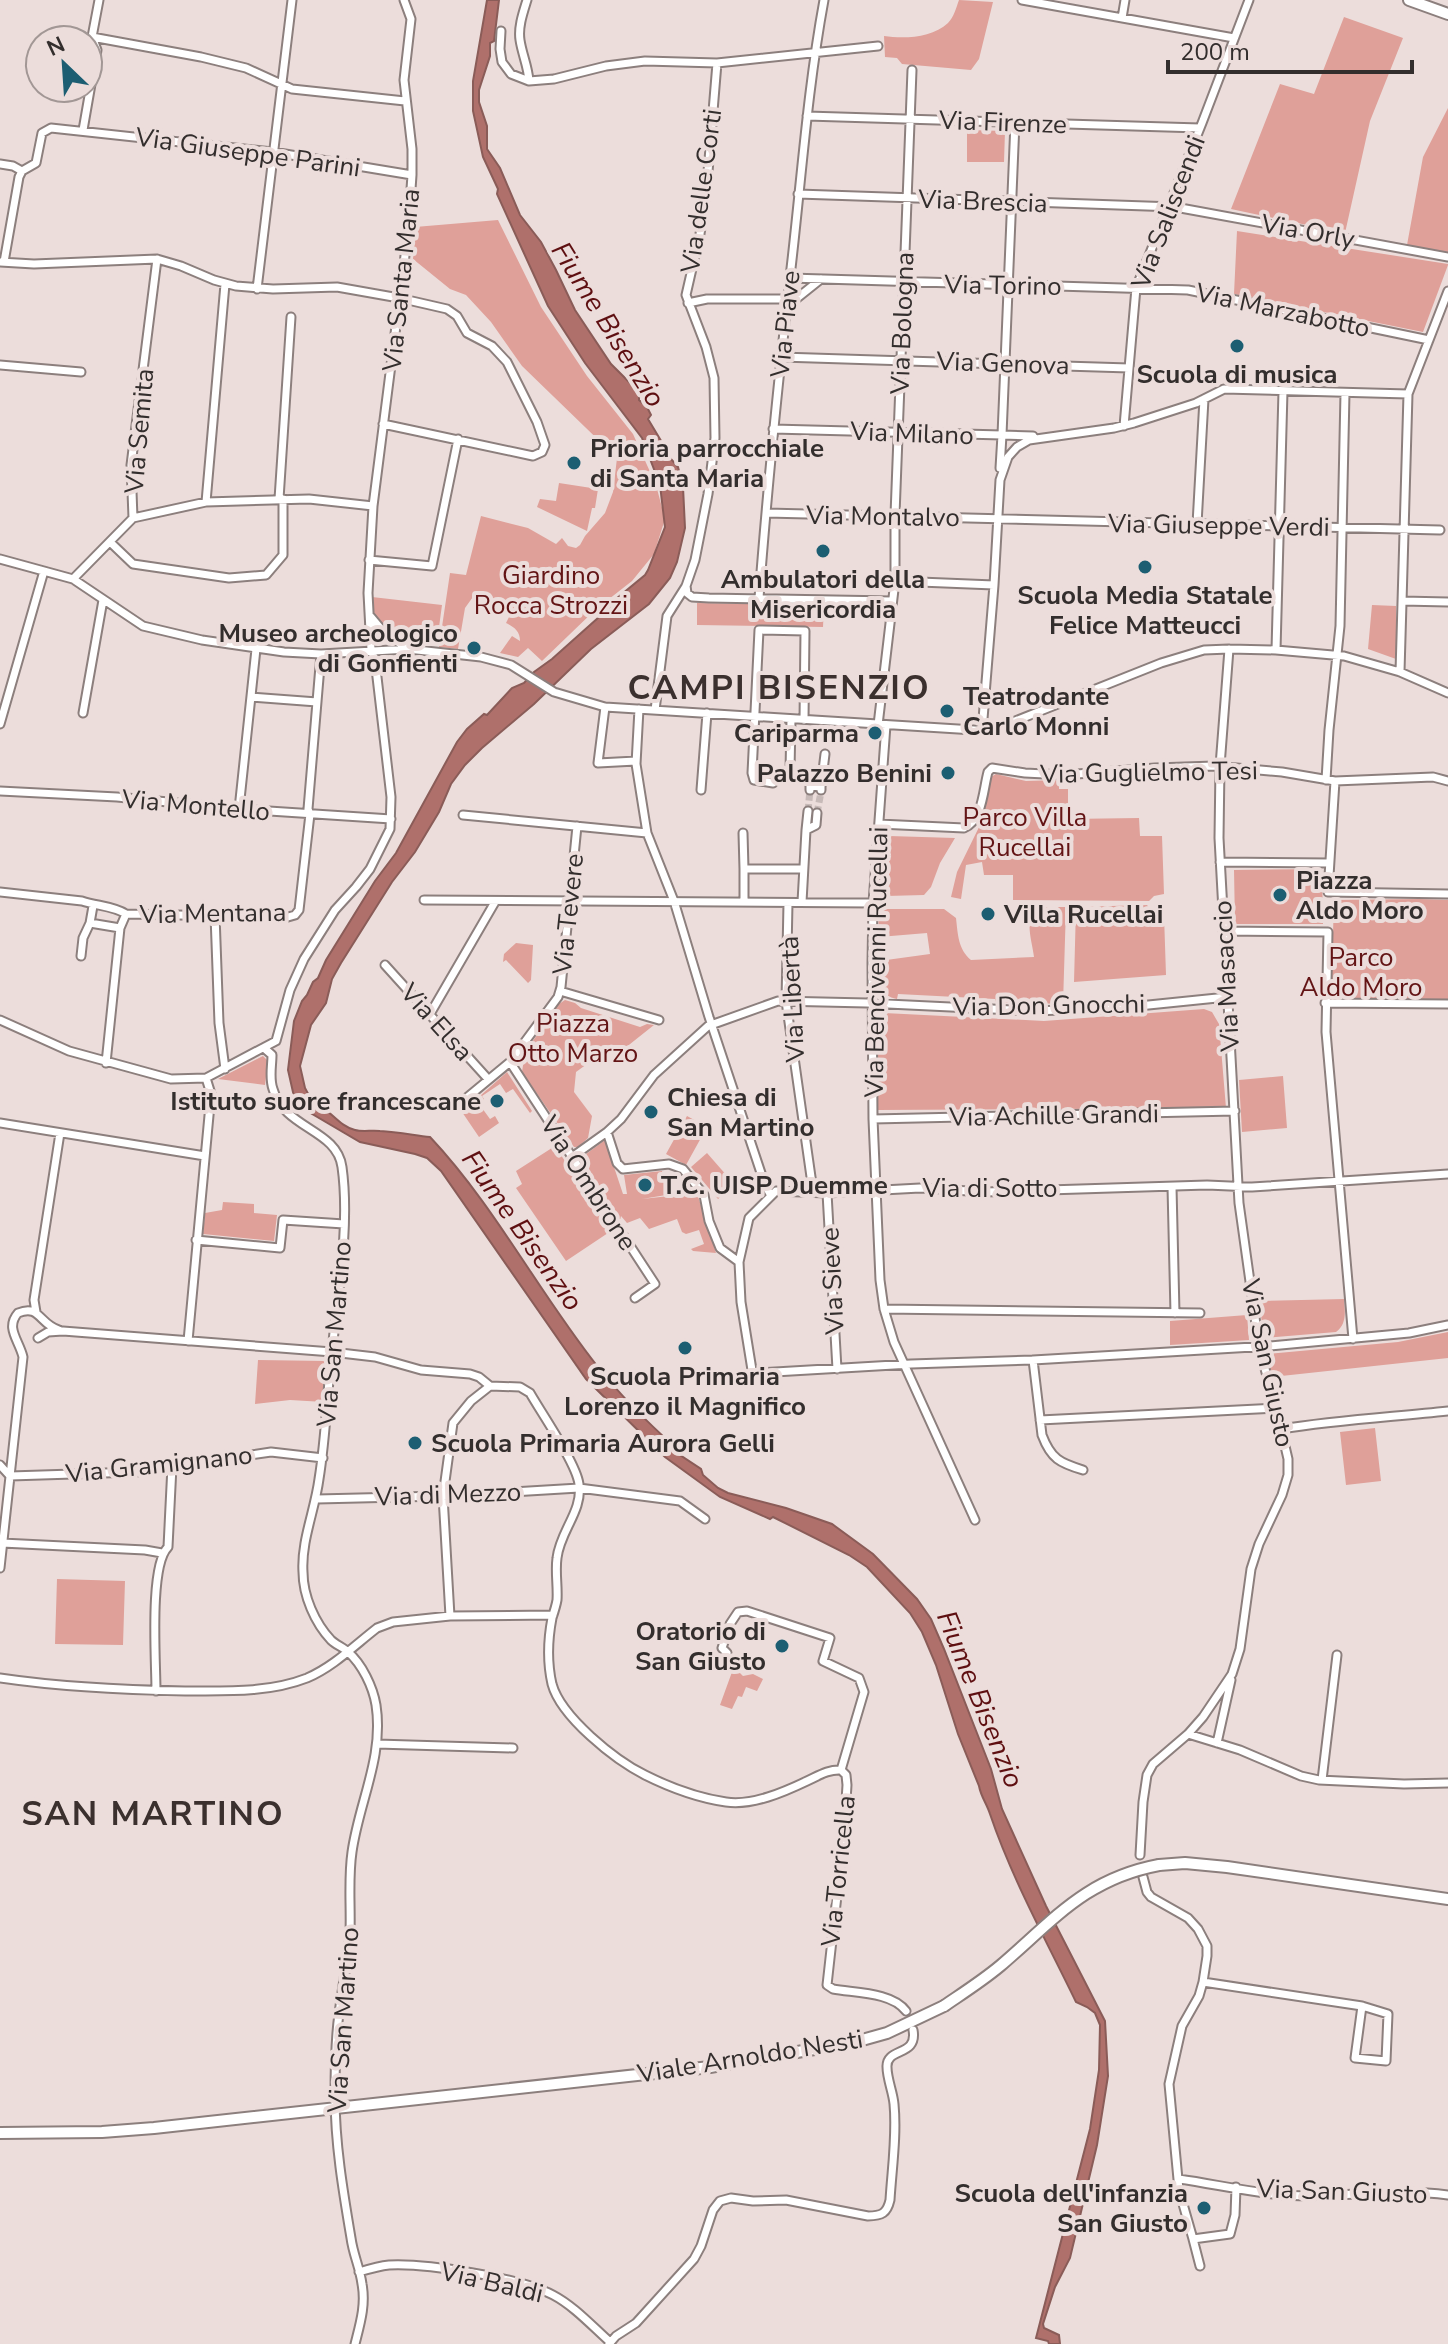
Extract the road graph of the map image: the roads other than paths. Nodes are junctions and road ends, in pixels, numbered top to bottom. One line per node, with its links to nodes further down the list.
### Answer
1 (99, 0): 12 (street)
2 (292, 0): 21 (street)
3 (404, 0): 22 (street, Via Santa Maria)
4 (527, 0): 20 (street)
5 (824, 0): 17 (street, Via Piave)
6 (1022, 0): 11 (street)
7 (1125, 0): 11 (street)
8 (1409, 0): 10 (street)
9 (1249, 2): 14 (street, Via Saliscendi)
10 (1448, 14)
11 (1122, 18): 14 (street)
12 (94, 24)
13 (501, 31): 20 (street)
14 (1234, 38): 27 (street, Via Saliscendi)
15 (104, 39): 21 (street)
16 (878, 46): 17 (street)
17 (815, 51): 18 (street); 24 (street, Via Piave)
18 (717, 63): 20 (street); 50 (street, Via delle Corti)
19 (912, 70): 25 (street, Via Bologna)
20 (529, 81)
21 (281, 84): 22 (street); 29 (street)
22 (405, 101): 32 (street, Via Santa Maria)
23 (88, 104): 28 (street)
24 (807, 116): 25 (street, Via Firenze); 33 (street, Via Piave)
25 (909, 120): 26 (street, Via Firenze); 34 (street, Via Bologna)
26 (1015, 122): 27 (street, Via Firenze); 35 (street)
27 (1200, 128): 36 (street, Via Saliscendi)
28 (83, 130): 29 (street, Via Giuseppe Parini); 31 (street, Via Giuseppe Parini)
29 (273, 152): 32 (street, Via Giuseppe Parini); 46 (street)
30 (0, 164): 31 (street)
31 (22, 171): 39 (street)
32 (412, 175): 48 (street, Via Santa Maria)
33 (798, 194): 34 (street, Via Brescia); 40 (street, Via Piave)
34 (906, 199): 35 (street, Via Brescia); 42 (street, Via Bologna)
35 (1011, 202): 36 (street, Via Brescia); 44 (street)
36 (1169, 206): 37 (street, Via Orly); 45 (street, Via Saliscendi)
37 (1448, 257)
38 (157, 259): 39 (street); 43 (street); 76 (street, Via Semita)
39 (2, 262)
40 (790, 278): 41 (street, Via Torino); 49 (street, Via Piave)
41 (821, 279): 42 (street, Via Torino); 49 (street)
42 (903, 283): 44 (street, Via Torino); 54 (street, Via Bologna)
43 (225, 284): 46 (street); 72 (street)
44 (1007, 285): 45 (street, Via Torino); 55 (street)
45 (1136, 288): 52 (street, Via Marzabotto); 57 (street, Via Saliscendi)
46 (257, 289): 48 (street)
47 (1448, 291): 52 (street)
48 (399, 298): 63 (street, Via Santa Maria); 69 (street)
49 (787, 299): 50 (street); 53 (street, Via Piave)
50 (688, 303): 90 (street, Via delle Corti)
51 (291, 317): 71 (street)
52 (1429, 340): 61 (street)
53 (781, 357): 54 (street, Via Genova); 65 (street, Via Piave)
54 (901, 359): 55 (street, Via Genova); 66 (street, Via Bologna)
55 (1004, 364): 57 (street, Via Genova); 67 (street)
56 (0, 365): 58 (street)
57 (1129, 368): 64 (street, Via Saliscendi)
58 (81, 372)
59 (1283, 391): 60 (street); 62 (street); 79 (street)
60 (1345, 393): 61 (street); 80 (street)
61 (1408, 394): 81 (street)
62 (1204, 399): 64 (street); 78 (street)
63 (383, 424): 69 (street); 73 (street, Via Santa Maria)
64 (1124, 426): 68 (street)
65 (773, 429): 66 (street, Via Milano); 74 (street, Via Piave)
66 (899, 433): 67 (street, Via Milano); 75 (street, Via Bologna)
67 (1002, 435): 68 (street, Via Milano); 70 (street)
68 (1063, 436): 70 (street)
69 (458, 439): 85 (street)
70 (1000, 480): 77 (street)
71 (281, 499): 72 (street); 73 (street); 83 (street)
72 (206, 502): 76 (street)
73 (373, 506): 85 (street, Via Santa Maria)
74 (767, 513): 75 (street, Via Montalvo); 91 (street, Via Piave)
75 (895, 515): 77 (street, Via Montalvo); 88 (street, Via Bologna)
76 (133, 518): 83 (street, Via Semita)
77 (999, 518): 78 (street, Via Giuseppe Verdi); 89 (street)
78 (1197, 524): 79 (street, Via Giuseppe Verdi)
79 (1280, 527): 80 (street, Via Giuseppe Verdi); 101 (street)
80 (1342, 528): 81 (street, Via Giuseppe Verdi); 103 (street)
81 (1404, 530): 82 (street, Via Giuseppe Verdi); 94 (street)
82 (1440, 530)
83 (110, 542): 87 (street, Via Semita)
84 (0, 559): 86 (street)
85 (369, 560): 96 (street, Via Santa Maria)
86 (44, 571): 87 (street); 116 (street)
87 (73, 579): 92 (street)
88 (895, 581): 89 (street); 93 (street, Via Bencivenni Rucellai)
89 (994, 585): 118 (street)
90 (686, 586): 91 (street); 110 (street, Via delle Corti)
91 (759, 598): 93 (street)
92 (103, 600): 97 (street); 111 (street)
93 (892, 601): 117 (street, Via Bencivenni Rucellai)
94 (1402, 601): 95 (street); 104 (street)
95 (1448, 602)
96 (368, 614): 98 (street); 100 (street, Via Santa Maria)
97 (256, 649): 102 (street); 106 (street)
98 (408, 649): 100 (street); 108 (street)
99 (1229, 649): 101 (street); 118 (street); 121 (street, Via Masaccio)
100 (371, 650): 102 (street); 134 (street, Via Santa Maria)
101 (1276, 650): 103 (street)
102 (321, 654): 107 (street)
103 (1337, 654): 104 (street); 123 (street)
104 (1400, 672): 105 (street)
105 (1448, 693)
106 (251, 697): 107 (street); 129 (street)
107 (317, 702): 132 (street)
108 (605, 707): 109 (street); 120 (street)
109 (639, 709): 110 (street); 120 (street)
110 (655, 710): 112 (street)
111 (83, 713)
112 (707, 713): 113 (street); 126 (street)
113 (756, 717): 114 (street); 115 (street); 125 (street)
114 (791, 719): 115 (street); 122 (street)
115 (804, 720): 117 (street)
116 (0, 724)
117 (882, 725): 118 (street); 135 (street, Via Bencivenni Rucellai)
118 (982, 731)
119 (825, 754): 127 (street)
120 (636, 762): 138 (street)
121 (1220, 766): 123 (street, Via Guglielmo Tesi); 135 (street, Via Guglielmo Tesi); 140 (street, Via Masaccio)
122 (790, 772)
123 (1331, 780): 124 (street, Via Guglielmo Tesi); 141 (street)
124 (1448, 781)
125 (773, 783)
126 (701, 790)
127 (810, 790)
128 (0, 791): 129 (street, Via Montello)
129 (239, 809): 132 (street, Via Montello)
130 (808, 811): 137 (street)
131 (817, 813): 137 (street)
132 (310, 814): 134 (street, Via Montello); 156 (street, Via Mentana)
133 (463, 815): 136 (street)
134 (391, 819): 172 (street)
135 (879, 824): 153 (street, Via Bencivenni Rucellai)
136 (577, 826): 138 (street); 147 (street, Via Tevere)
137 (806, 830): 143 (street)
138 (647, 833): 148 (street)
139 (743, 833): 142 (street)
140 (1220, 862): 141 (street); 159 (street, Via Masaccio)
141 (1329, 863): 145 (street)
142 (744, 869): 143 (street); 150 (street)
143 (803, 869): 151 (street)
144 (0, 892): 154 (street, Via Mentana)
145 (1448, 894)
146 (424, 900): 149 (street)
147 (569, 901): 148 (street); 149 (street); 162 (street, Via Tevere)
148 (674, 901): 150 (street); 171 (street)
149 (495, 902): 168 (street)
150 (744, 902): 152 (street)
151 (802, 902): 152 (street); 153 (street)
152 (788, 903): 164 (street, Via Libertà)
153 (873, 903): 165 (street, Via Bencivenni Rucellai)
154 (93, 906): 155 (street, Via Mentana); 157 (street)
155 (126, 914): 156 (street, Via Mentana); 158 (street)
156 (215, 915): 175 (street)
157 (90, 923): 158 (street); 160 (street)
158 (120, 928): 174 (street)
159 (1223, 931): 163 (street, Via Masaccio); 166 (street)
160 (81, 956)
161 (385, 965): 168 (street, Via Elsa)
162 (560, 991): 170 (street); 173 (street, Via Tevere)
163 (1227, 997): 165 (street, Via Don Gnocchi); 179 (street, Via Masaccio)
164 (786, 1001): 165 (street, Via Don Gnocchi); 171 (street, Via Don Gnocchi); 192 (street, Via Libertà)
165 (872, 1003): 180 (street, Via Bencivenni Rucellai)
166 (1325, 1003): 167 (street); 187 (street)
167 (1448, 1004)
168 (430, 1014): 177 (street, Via Elsa)
169 (0, 1020): 174 (street)
170 (659, 1020)
171 (712, 1023): 182 (street); 194 (street)
172 (264, 1048): 175 (street); 196 (street, Via San Martino)
173 (510, 1062): 177 (street, Via Tevere); 185 (street, Via Ombrone)
174 (106, 1063): 176 (street)
175 (225, 1069): 176 (street)
176 (206, 1078): 184 (street)
177 (488, 1079): 178 (street, Via Tevere)
178 (458, 1105)
179 (1235, 1111): 180 (street, Via Achille Grandi); 190 (street, Via Masaccio)
180 (873, 1119): 191 (street, Via Bencivenni Rucellai)
181 (0, 1123): 183 (street)
182 (607, 1132): 185 (street); 198 (street)
183 (60, 1133): 184 (street); 200 (street)
184 (205, 1156): 197 (street)
185 (572, 1157): 199 (street, Via Ombrone)
186 (1448, 1174): 187 (street, Via di Sotto)
187 (1339, 1182): 190 (street, Via di Sotto); 209 (street)
188 (1211, 1185): 189 (street, Via di Sotto); 190 (street, Via di Sotto); 195 (street)
189 (1172, 1187): 191 (street, Via di Sotto); 203 (street)
190 (1239, 1187): 195 (street, Via San Giusto)
191 (875, 1189): 193 (street, Via di Sotto); 201 (street, Via Bencivenni Rucellai)
192 (813, 1191): 193 (street, Via di Sotto); 194 (street, Via di Sotto)
193 (827, 1193): 217 (street, Via Sieve)
194 (770, 1194): 198 (street)
195 (1239, 1203): 212 (street, Via San Giusto)
196 (344, 1224): 197 (street); 213 (street, Via San Martino)
197 (196, 1240): 211 (street)
198 (739, 1262): 217 (street)
199 (635, 1298)
200 (34, 1300): 202 (street); 205 (street)
201 (884, 1309): 203 (street); 216 (street, Via Bencivenni Rucellai)
202 (25, 1310): 205 (street); 208 (street)
203 (1175, 1313): 204 (street)
204 (1200, 1313)
205 (39, 1316): 207 (street); 210 (street)
206 (1448, 1325): 209 (street)
207 (63, 1331): 210 (street); 211 (street)
208 (16, 1338): 210 (street); 214 (street)
209 (1353, 1339): 212 (street)
210 (33, 1340): 214 (street)
211 (188, 1341): 213 (street)
212 (1259, 1346): 215 (street); 219 (street, Via San Giusto)
213 (332, 1352): 218 (street); 223 (street, Via San Martino)
214 (23, 1357): 227 (street)
215 (1033, 1360): 216 (street); 221 (street)
216 (905, 1364): 217 (street); 232 (street, Via Bencivenni Rucellai)
217 (837, 1369)
218 (490, 1386): 228 (street); 229 (street)
219 (1276, 1408): 221 (street); 222 (street, Via San Giusto)
220 (1448, 1411): 222 (street)
221 (1040, 1420): 226 (street)
222 (1281, 1429): 243 (street, Via San Giusto)
223 (323, 1458): 225 (street, Via Gramignano); 230 (street, Via San Martino)
224 (0, 1465): 227 (street)
225 (172, 1466): 227 (street, Via Gramignano); 234 (street)
226 (1083, 1470)
227 (10, 1476): 233 (street)
228 (579, 1488): 229 (street, Via di Mezzo); 231 (street, Via di Mezzo); 236 (street, Via Torricella)
229 (443, 1496): 230 (street, Via di Mezzo); 237 (street)
230 (317, 1499): 238 (street, Via San Martino)
231 (705, 1519)
232 (975, 1520)
233 (2, 1543): 234 (street); 235 (street)
234 (162, 1553): 245 (street)
235 (0, 1568)
236 (553, 1615): 237 (street); 250 (street, Via Torricella)
237 (450, 1616): 239 (street)
238 (335, 1643): 239 (street, Via San Martino); 242 (street, Via San Martino)
239 (348, 1651): 242 (street); 248 (street, Via San Martino)
240 (727, 1653): 250 (street)
241 (1337, 1655): 251 (street)
242 (337, 1660): 245 (street)
243 (1232, 1674): 246 (street, Via San Giusto); 247 (street, Via San Giusto)
244 (0, 1678): 245 (street)
245 (156, 1691)
246 (1188, 1734): 247 (street); 253 (street, Via San Giusto)
247 (1217, 1743): 251 (street)
248 (377, 1744): 249 (street); 260 (street, Via San Martino)
249 (513, 1748)
250 (841, 1770): 258 (street, Via Torricella)
251 (1322, 1780): 252 (street)
252 (1448, 1783)
253 (1140, 1855)
254 (1143, 1877): 256 (street)
255 (1448, 1899): 260 (street, Viale Arnoldo Nesti, bridge)
256 (1203, 1982): 257 (street); 262 (street)
257 (1362, 2006): 257 (street)
258 (906, 2011)
259 (913, 2030): 268 (street)
260 (336, 2108): 261 (street, Viale Arnoldo Nesti); 267 (street, Via San Martino)
261 (0, 2133)
262 (1179, 2179): 263 (street, Via San Giusto); 265 (street)
263 (1236, 2187): 264 (street, Via San Giusto); 265 (street, Via San Giusto)
264 (1448, 2195)
265 (1193, 2239): 266 (street)
266 (1200, 2266)
267 (359, 2272): 268 (street, Via Baldi); 269 (street, Via San Martino)
268 (609, 2343)
269 (355, 2344)

